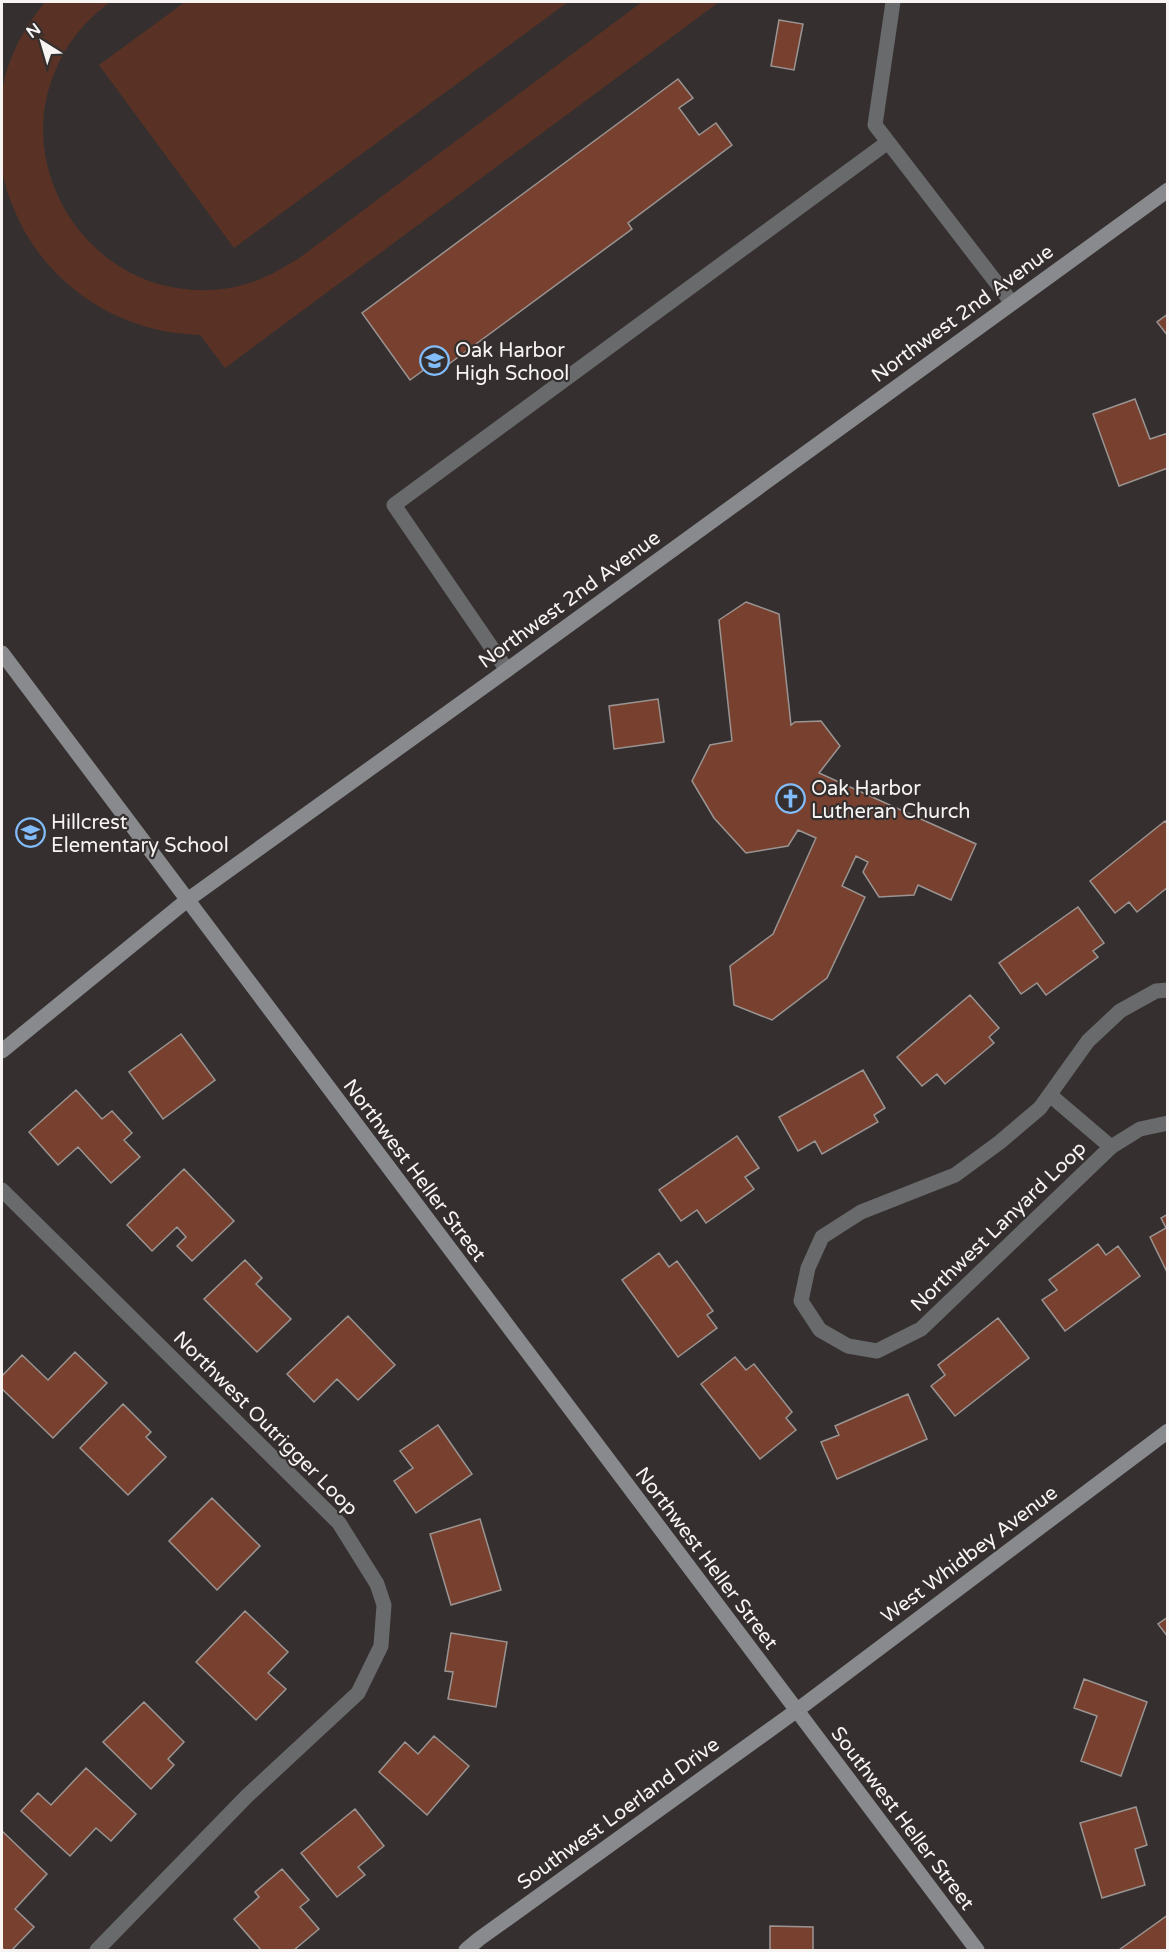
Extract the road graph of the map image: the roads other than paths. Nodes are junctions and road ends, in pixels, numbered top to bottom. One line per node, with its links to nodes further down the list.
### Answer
1 (893, 2): 2 (street)
2 (888, 141): 4 (street); 6 (street)
3 (1167, 190): 4 (street, Northwest 2nd Avenue)
4 (1012, 303): 6 (street, Northwest 2nd Avenue)
5 (2, 653): 7 (street, Northwest Heller Street)
6 (507, 670): 7 (street, Northwest 2nd Avenue)
7 (186, 901): 9 (street, Northwest 2nd Avenue); 15 (street, Northwest Heller Street)
8 (1167, 990): 10 (street, Northwest Lanyard Loop)
9 (2, 1051)
10 (1050, 1095): 12 (street); 12 (street, Northwest Lanyard Loop)
11 (1167, 1123): 12 (street, Northwest Lanyard Loop)
12 (1111, 1147)
13 (2, 1190): 16 (street, Northwest Outrigger Loop)
14 (1167, 1431): 15 (street, West Whidbey Avenue)
15 (796, 1711): 17 (street, Southwest Loerland Drive); 18 (street, Southwest Heller Street)
16 (97, 1950)
17 (466, 1950)
18 (977, 1950)

